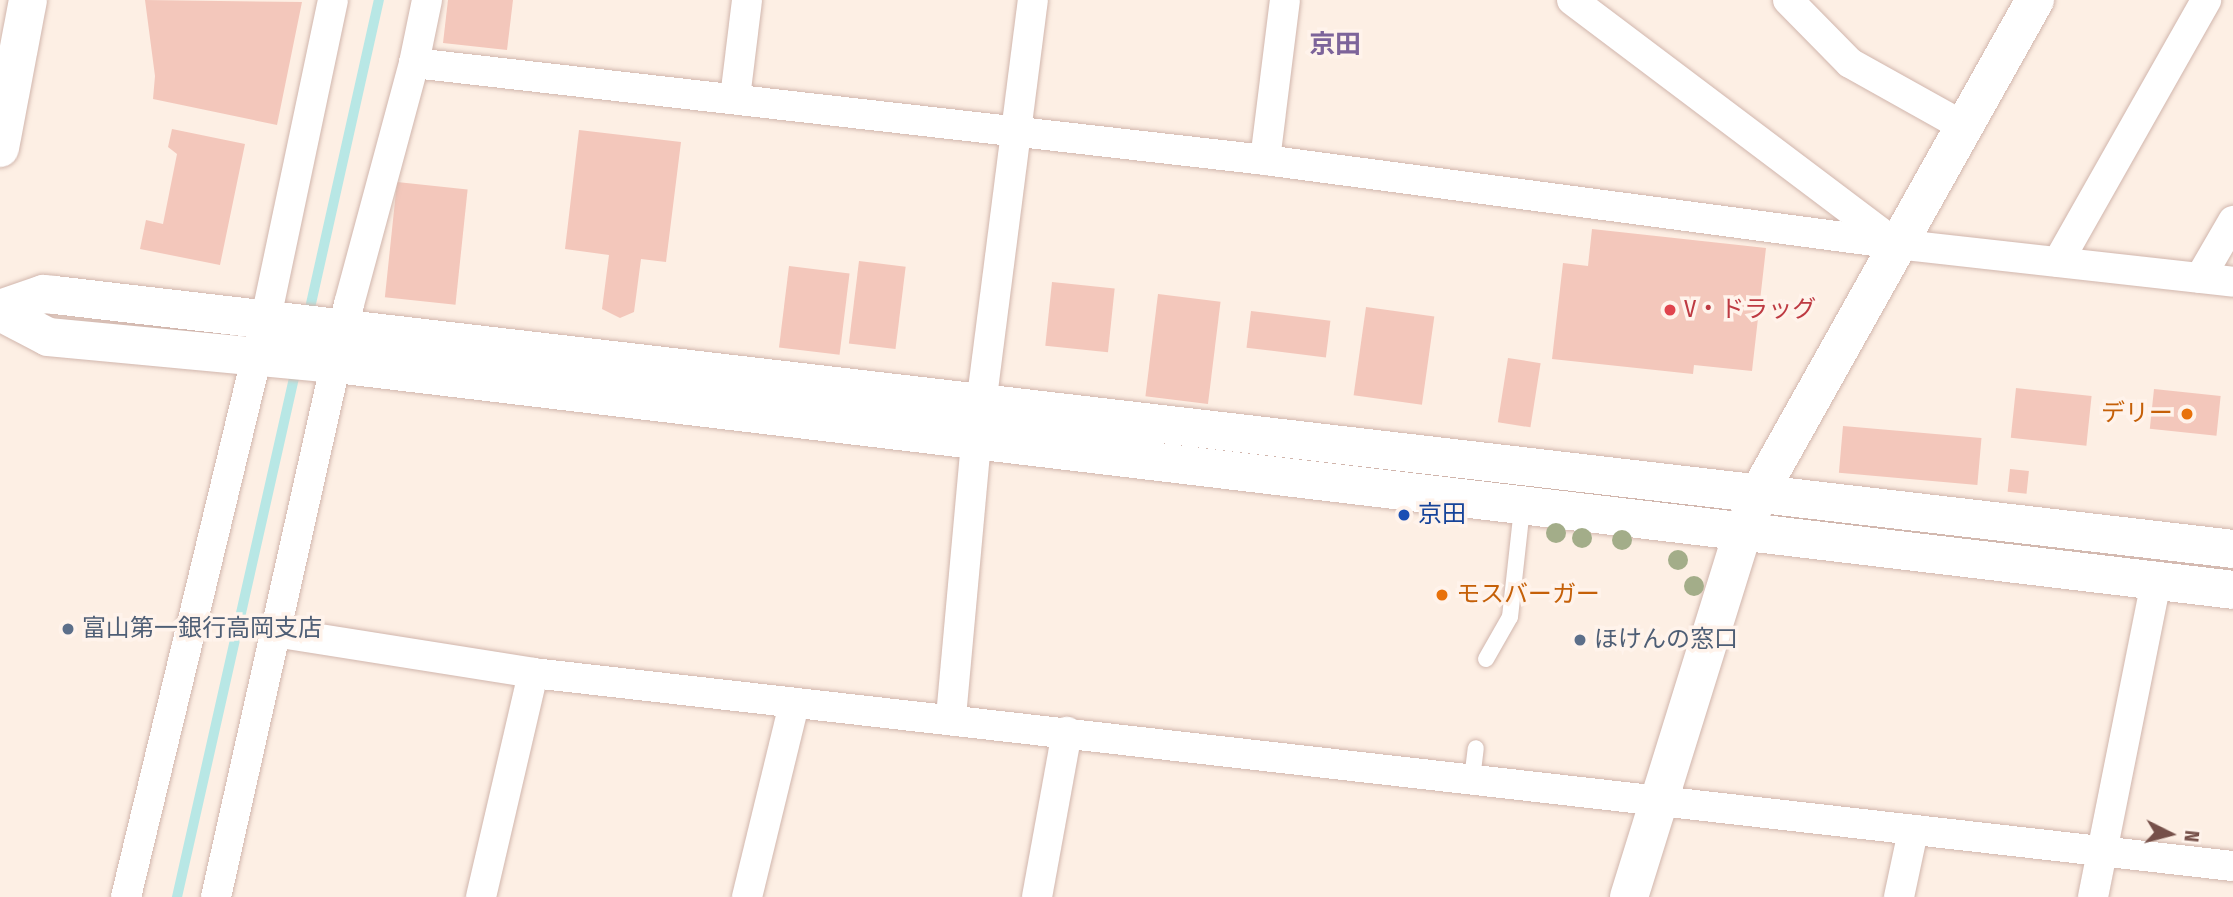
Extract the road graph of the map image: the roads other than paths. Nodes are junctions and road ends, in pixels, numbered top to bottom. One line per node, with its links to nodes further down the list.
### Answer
1 (28, 0): 15 (street)
2 (333, 0): 23 (street)
3 (427, 0): 11 (street)
4 (747, 0): 12 (street)
5 (1032, 0): 14 (street)
6 (1285, 0): 16 (street)
7 (1572, 0): 18 (street)
8 (1788, 0): 13 (street)
9 (2035, 0): 13 (street)
10 (2206, 0): 19 (street)
11 (414, 63): 12 (street); 24 (street)
12 (735, 98): 14 (street)
13 (1961, 125): 18 (street)
14 (1015, 135): 16 (street); 27 (street)
15 (0, 148)
16 (1265, 160): 18 (street)
17 (2233, 221): 20 (street)
18 (1896, 244): 19 (street); 29 (street)
19 (2058, 262): 20 (street)
20 (2200, 278): 21 (street)
21 (2233, 282)
22 (0, 311): 23 (street); 25 (street)
23 (274, 319): 24 (street); 25 (street)
24 (334, 326): 26 (street); 27 (street)
25 (266, 357): 26 (street); 47 (street)
26 (328, 363): 28 (street); 35 (street)
27 (981, 401): 28 (street); 29 (street)
28 (976, 444): 30 (street); 39 (street)
29 (1760, 491): 31 (street); 32 (street)
30 (1522, 509): 31 (street); 36 (lane)
31 (1742, 535): 33 (street); 43 (street)
32 (2233, 549)
33 (2156, 582): 34 (street); 45 (street)
34 (2233, 590)
35 (275, 632): 37 (street); 48 (street)
36 (1486, 659)
37 (533, 673): 38 (street); 49 (street)
38 (794, 704): 39 (street); 50 (street)
39 (951, 717): 40 (street)
40 (1067, 732): 42 (street); 51 (street)
41 (1476, 748): 42 (lane)
42 (1472, 779): 43 (street)
43 (1660, 801): 44 (street); 52 (street)
44 (1913, 831): 45 (street); 53 (street)
45 (2103, 852): 46 (street); 54 (street)
46 (2233, 866)
47 (126, 897)
48 (216, 897)
49 (481, 897)
50 (747, 897)
51 (1037, 897)
52 (1629, 897)
53 (1899, 897)
54 (2093, 897)

